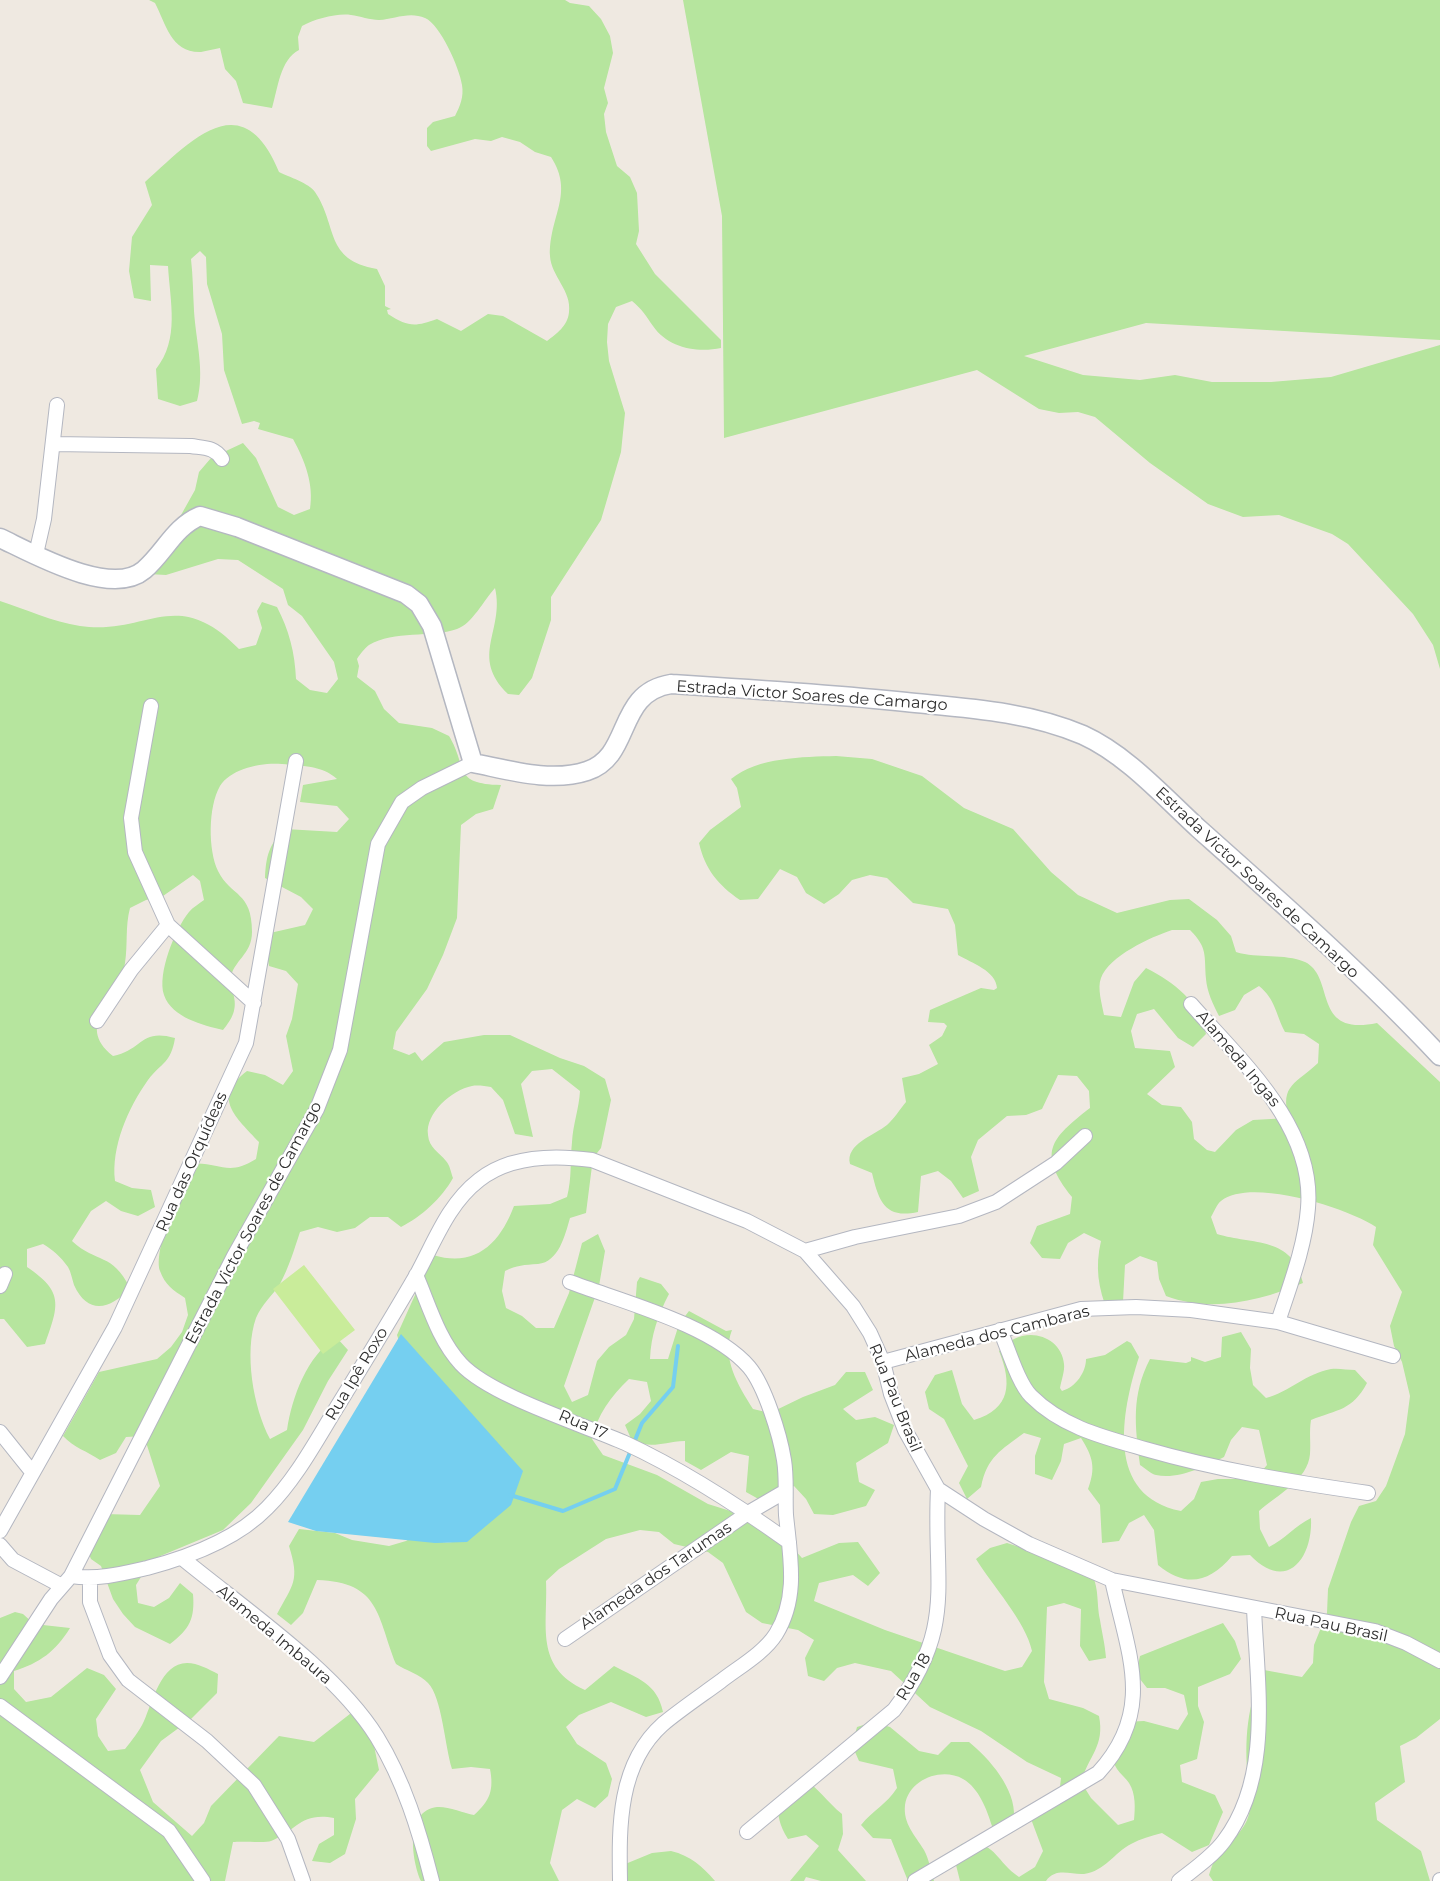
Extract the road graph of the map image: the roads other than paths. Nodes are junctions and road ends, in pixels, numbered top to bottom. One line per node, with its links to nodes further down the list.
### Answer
1 (57, 405): 2 (street)
2 (53, 444): 3 (street); 5 (street)
3 (222, 459)
4 (0, 538): 5 (main road)
5 (36, 554): 8 (main road)
6 (151, 706): 9 (street)
7 (296, 761): 10 (street, Rua das Orquídeas)
8 (473, 763): 13 (main road, Estrada Victor Soares de Camargo); 35 (street, Estrada Victor Soares de Camargo)
9 (168, 925): 10 (street); 12 (street)
10 (254, 1004): 24 (street, Rua das Orquídeas)
11 (1191, 1004): 19 (street, Alameda Ingas)
12 (97, 1021)
13 (1440, 1056)
14 (1086, 1136): 16 (street)
15 (505, 1165): 16 (street, Rua Pau Brasil); 17 (street, Rua Ipê Roxo)
16 (805, 1251): 22 (street, Rua Pau Brasil)
17 (416, 1275): 28 (street, Rua 17); 32 (street, Rua Ipê Roxo)
18 (570, 1282): 26 (street)
19 (1278, 1322): 20 (street, Alameda dos Cambaras); 21 (street, Alameda dos Cambaras)
20 (1000, 1330): 22 (street, Alameda dos Cambaras); 27 (street)
21 (1393, 1356)
22 (883, 1362): 25 (street, Rua Pau Brasil)
23 (0, 1432): 24 (street)
24 (32, 1472): 29 (street, Rua das Orquídeas)
25 (938, 1489): 34 (street, Rua Pau Brasil); 41 (street, Rua 18)
26 (784, 1492): 28 (street, Alameda dos Tarumas); 30 (street)
27 (1368, 1493)
28 (748, 1513): 30 (street, Rua 17); 37 (street, Alameda dos Tarumas)
29 (0, 1531)
30 (789, 1542): 45 (street)
31 (0, 1545): 35 (street)
32 (182, 1558): 33 (street, Rua Ipê Roxo); 44 (street, Alameda Imbaura)
33 (90, 1579): 35 (street); 43 (street)
34 (1112, 1580): 36 (street, Rua Pau Brasil); 46 (street)
35 (66, 1581): 39 (street, Estrada Victor Soares de Camargo)
36 (1254, 1608): 38 (street, Rua Pau Brasil); 47 (street)
37 (565, 1639)
38 (1440, 1661)
39 (0, 1677)
40 (0, 1706): 42 (street)
41 (747, 1832)
42 (203, 1881)
43 (303, 1881)
44 (432, 1881)
45 (620, 1881)
46 (915, 1881)
47 (1179, 1881)

